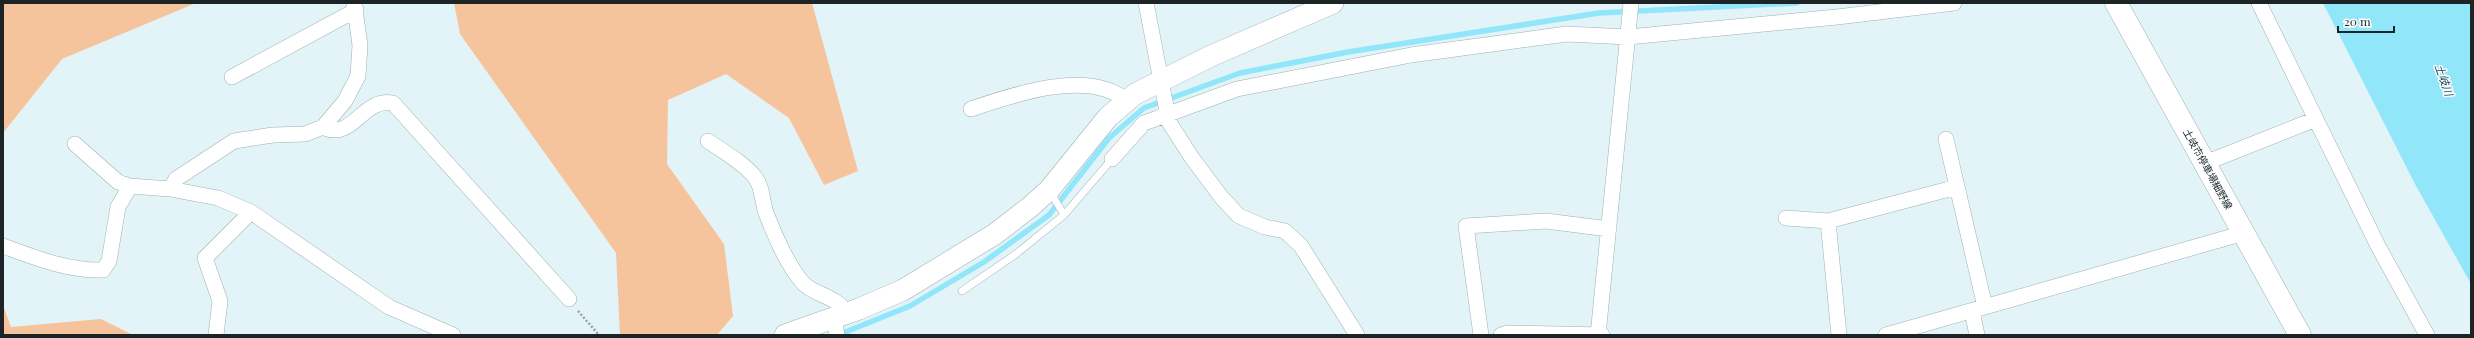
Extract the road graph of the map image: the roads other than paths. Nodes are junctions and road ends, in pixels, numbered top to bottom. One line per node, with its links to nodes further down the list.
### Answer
1 (1146, 3): 10 (street)
2 (1333, 3): 10 (street)
3 (1631, 3): 8 (street)
4 (1954, 3): 8 (street)
5 (2116, 3): 20 (main road, 土岐市停車場細野線)
6 (2259, 3): 14 (street)
7 (355, 6): 9 (street); 15 (street)
8 (1628, 31): 13 (street); 29 (street)
9 (232, 77)
10 (1162, 88): 11 (street); 13 (street)
11 (1127, 100): 12 (street); 24 (street)
12 (971, 109)
13 (1167, 112): 19 (street); 39 (street)
14 (2316, 119): 20 (street); 48 (street)
15 (323, 127): 23 (street); 33 (street)
16 (1946, 139): 22 (street)
17 (708, 141): 35 (street)
18 (75, 144): 21 (street)
19 (1112, 159): 26 (lane)
20 (2205, 163): 30 (main road, 土岐市停車場細野線)
21 (130, 186): 23 (street); 31 (street)
22 (1957, 187): 28 (street); 34 (street)
23 (170, 189): 25 (street)
24 (1049, 190): 26 (lane); 35 (street)
25 (251, 212): 36 (street); 37 (street)
26 (1064, 215): 32 (lane)
27 (1786, 218): 28 (street)
28 (1828, 221): 44 (street)
29 (1609, 229): 40 (street); 42 (street)
30 (2244, 233): 34 (street); 47 (main road, 土岐市停車場細野線)
31 (3, 246)
32 (962, 291)
33 (569, 299)
34 (1978, 309): 45 (street); 46 (street)
35 (839, 323): 38 (street)
36 (216, 335)
37 (453, 335)
38 (786, 335)
39 (1357, 335)
40 (1481, 335)
41 (1501, 335): 42 (street)
42 (1598, 335): 43 (street)
43 (1602, 335)
44 (1839, 335)
45 (1886, 335)
46 (1977, 335)
47 (2300, 335)
48 (2428, 335)

